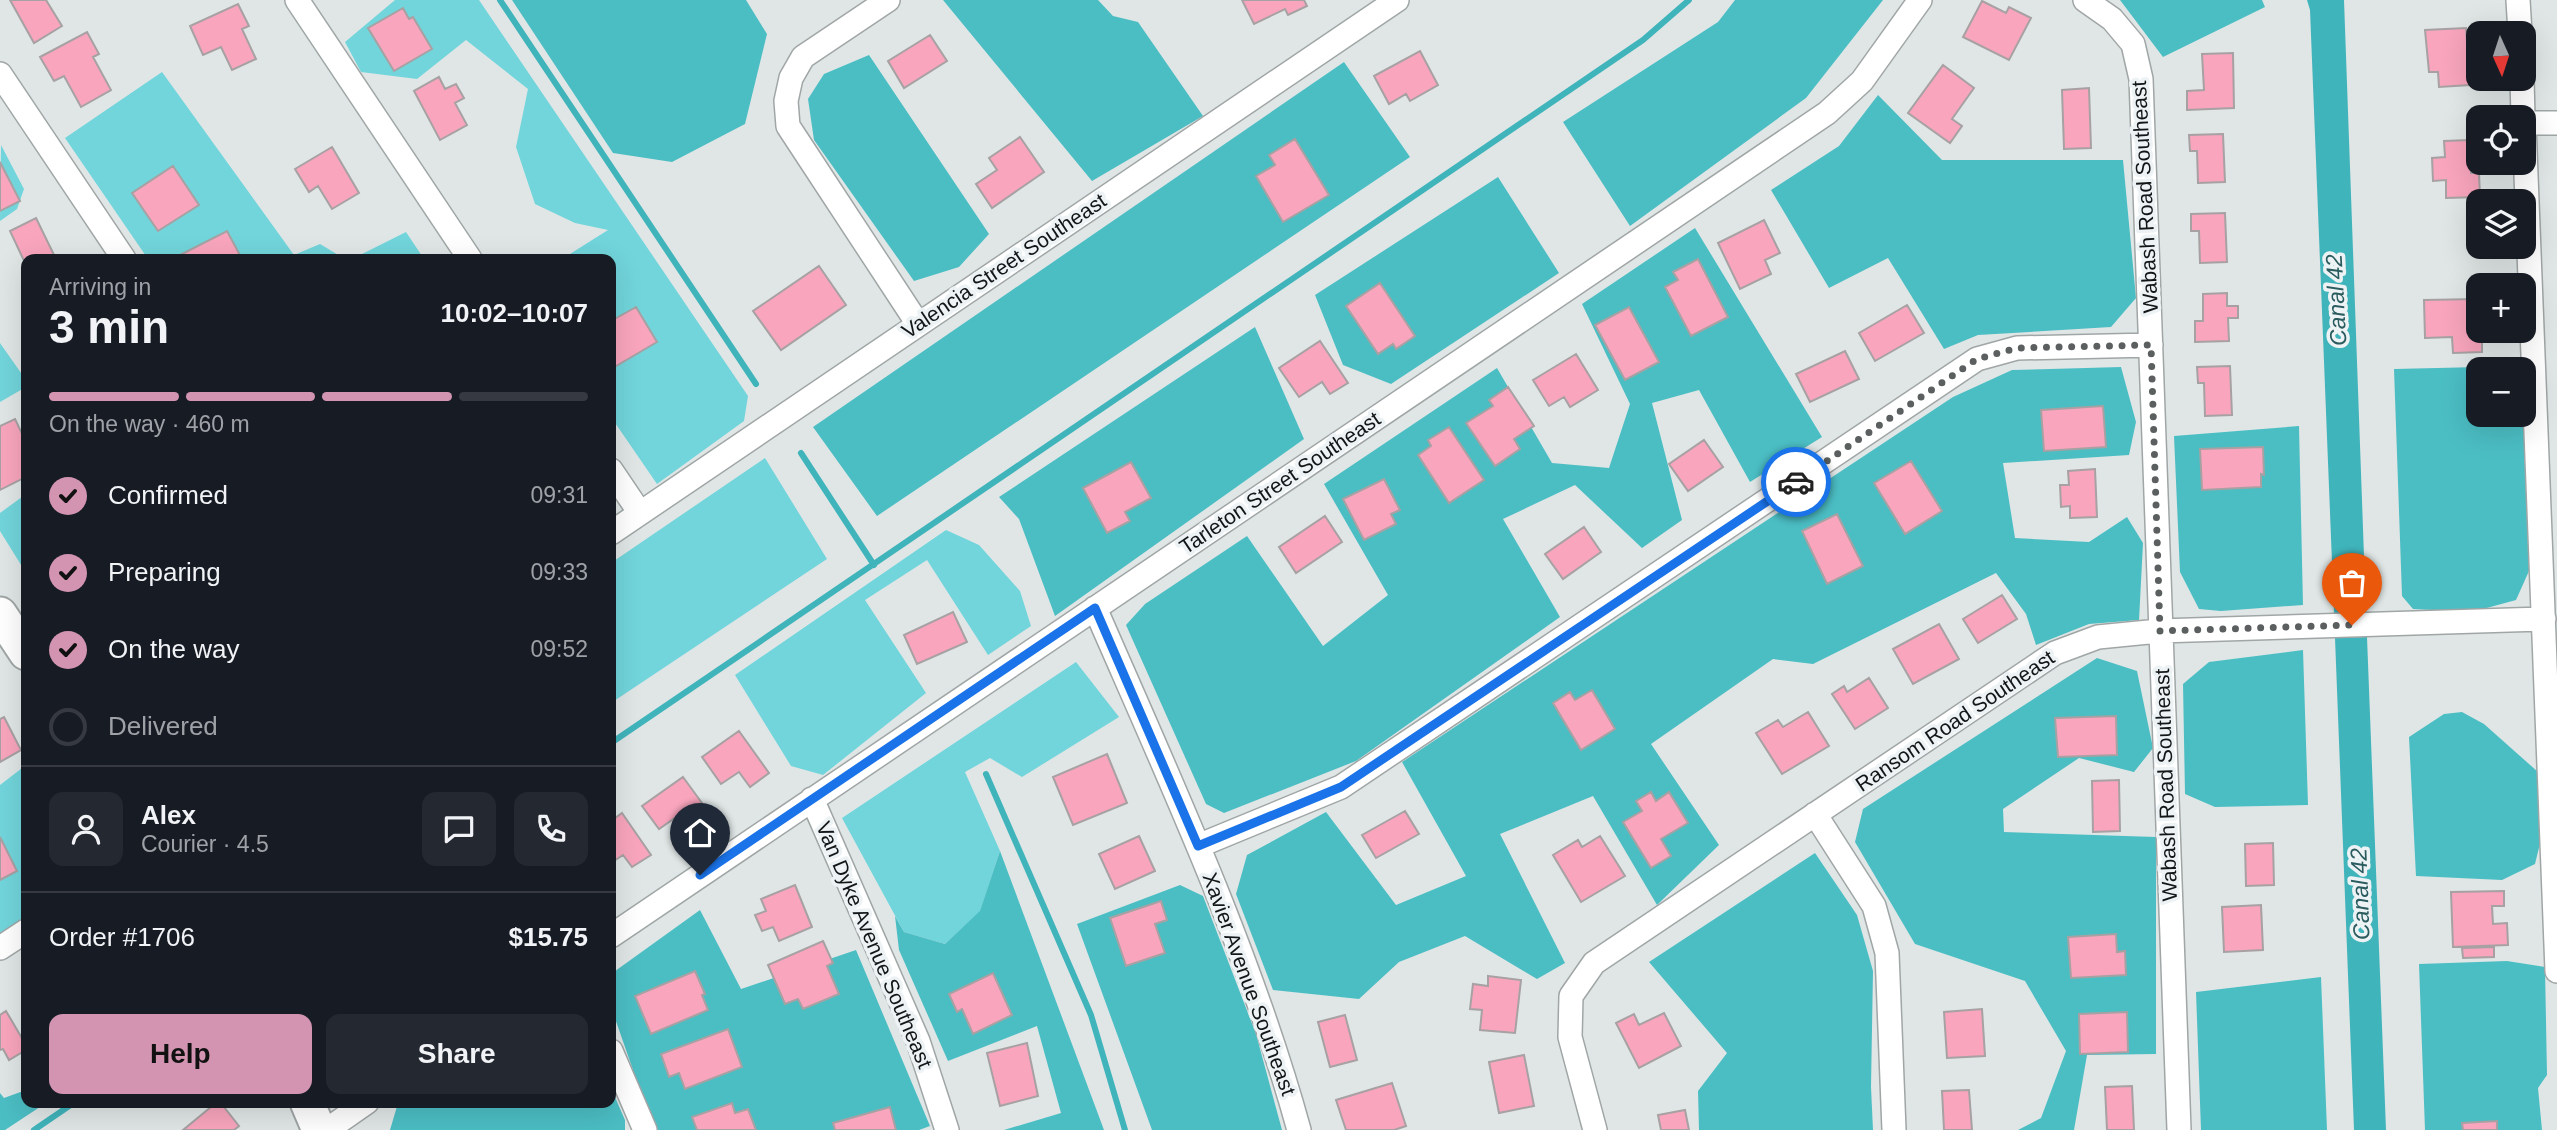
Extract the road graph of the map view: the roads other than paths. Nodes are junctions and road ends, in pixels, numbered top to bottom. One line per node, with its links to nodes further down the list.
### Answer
1 (297, 0): 13 (street)
2 (888, 0): 14 (street)
3 (1397, 0): 14 (street, Valencia Street Southeast)
4 (1920, 0): 20 (street, Tarleton Street Southeast)
5 (2085, 0): 15 (street, Wabash Road Southeast)
6 (2518, 0): 7 (street)
7 (2519, 21)
8 (0, 74): 12 (street)
9 (2557, 123): 10 (street)
10 (2536, 124)
11 (2528, 175): 16 (street)
12 (121, 254)
13 (467, 254)
14 (918, 324): 18 (street, Valencia Street Southeast)
15 (2151, 345): 23 (street, Wabash Road Southeast); 27 (street)
16 (2547, 423): 22 (street)
17 (616, 477): 18 (street)
18 (640, 513): 19 (street, Valencia Street Southeast)
19 (616, 530)
20 (1095, 608): 25 (street, Tarleton Street Southeast); 27 (street, Xavier Avenue Southeast)
21 (0, 614): 24 (street)
22 (2544, 619): 23 (street, Ransom Road Southeast); 31 (street)
23 (2160, 631): 26 (street, Ransom Road Southeast); 42 (street, Wabash Road Southeast)
24 (21, 646)
25 (812, 799): 28 (street, Tarleton Street Southeast); 38 (street, Van Dyke Avenue Southeast)
26 (1815, 814): 40 (street, Ransom Road Southeast); 41 (street)
27 (1198, 846): 39 (street, Xavier Avenue Southeast)
28 (616, 933)
29 (21, 934): 30 (street)
30 (0, 948)
31 (2557, 971)
32 (616, 1063): 37 (street)
33 (310, 1108): 35 (street)
34 (358, 1108): 36 (street)
35 (319, 1130)
36 (327, 1130)
37 (645, 1130)
38 (947, 1130)
39 (1299, 1130)
40 (1595, 1130)
41 (1894, 1130)
42 (2179, 1130)

